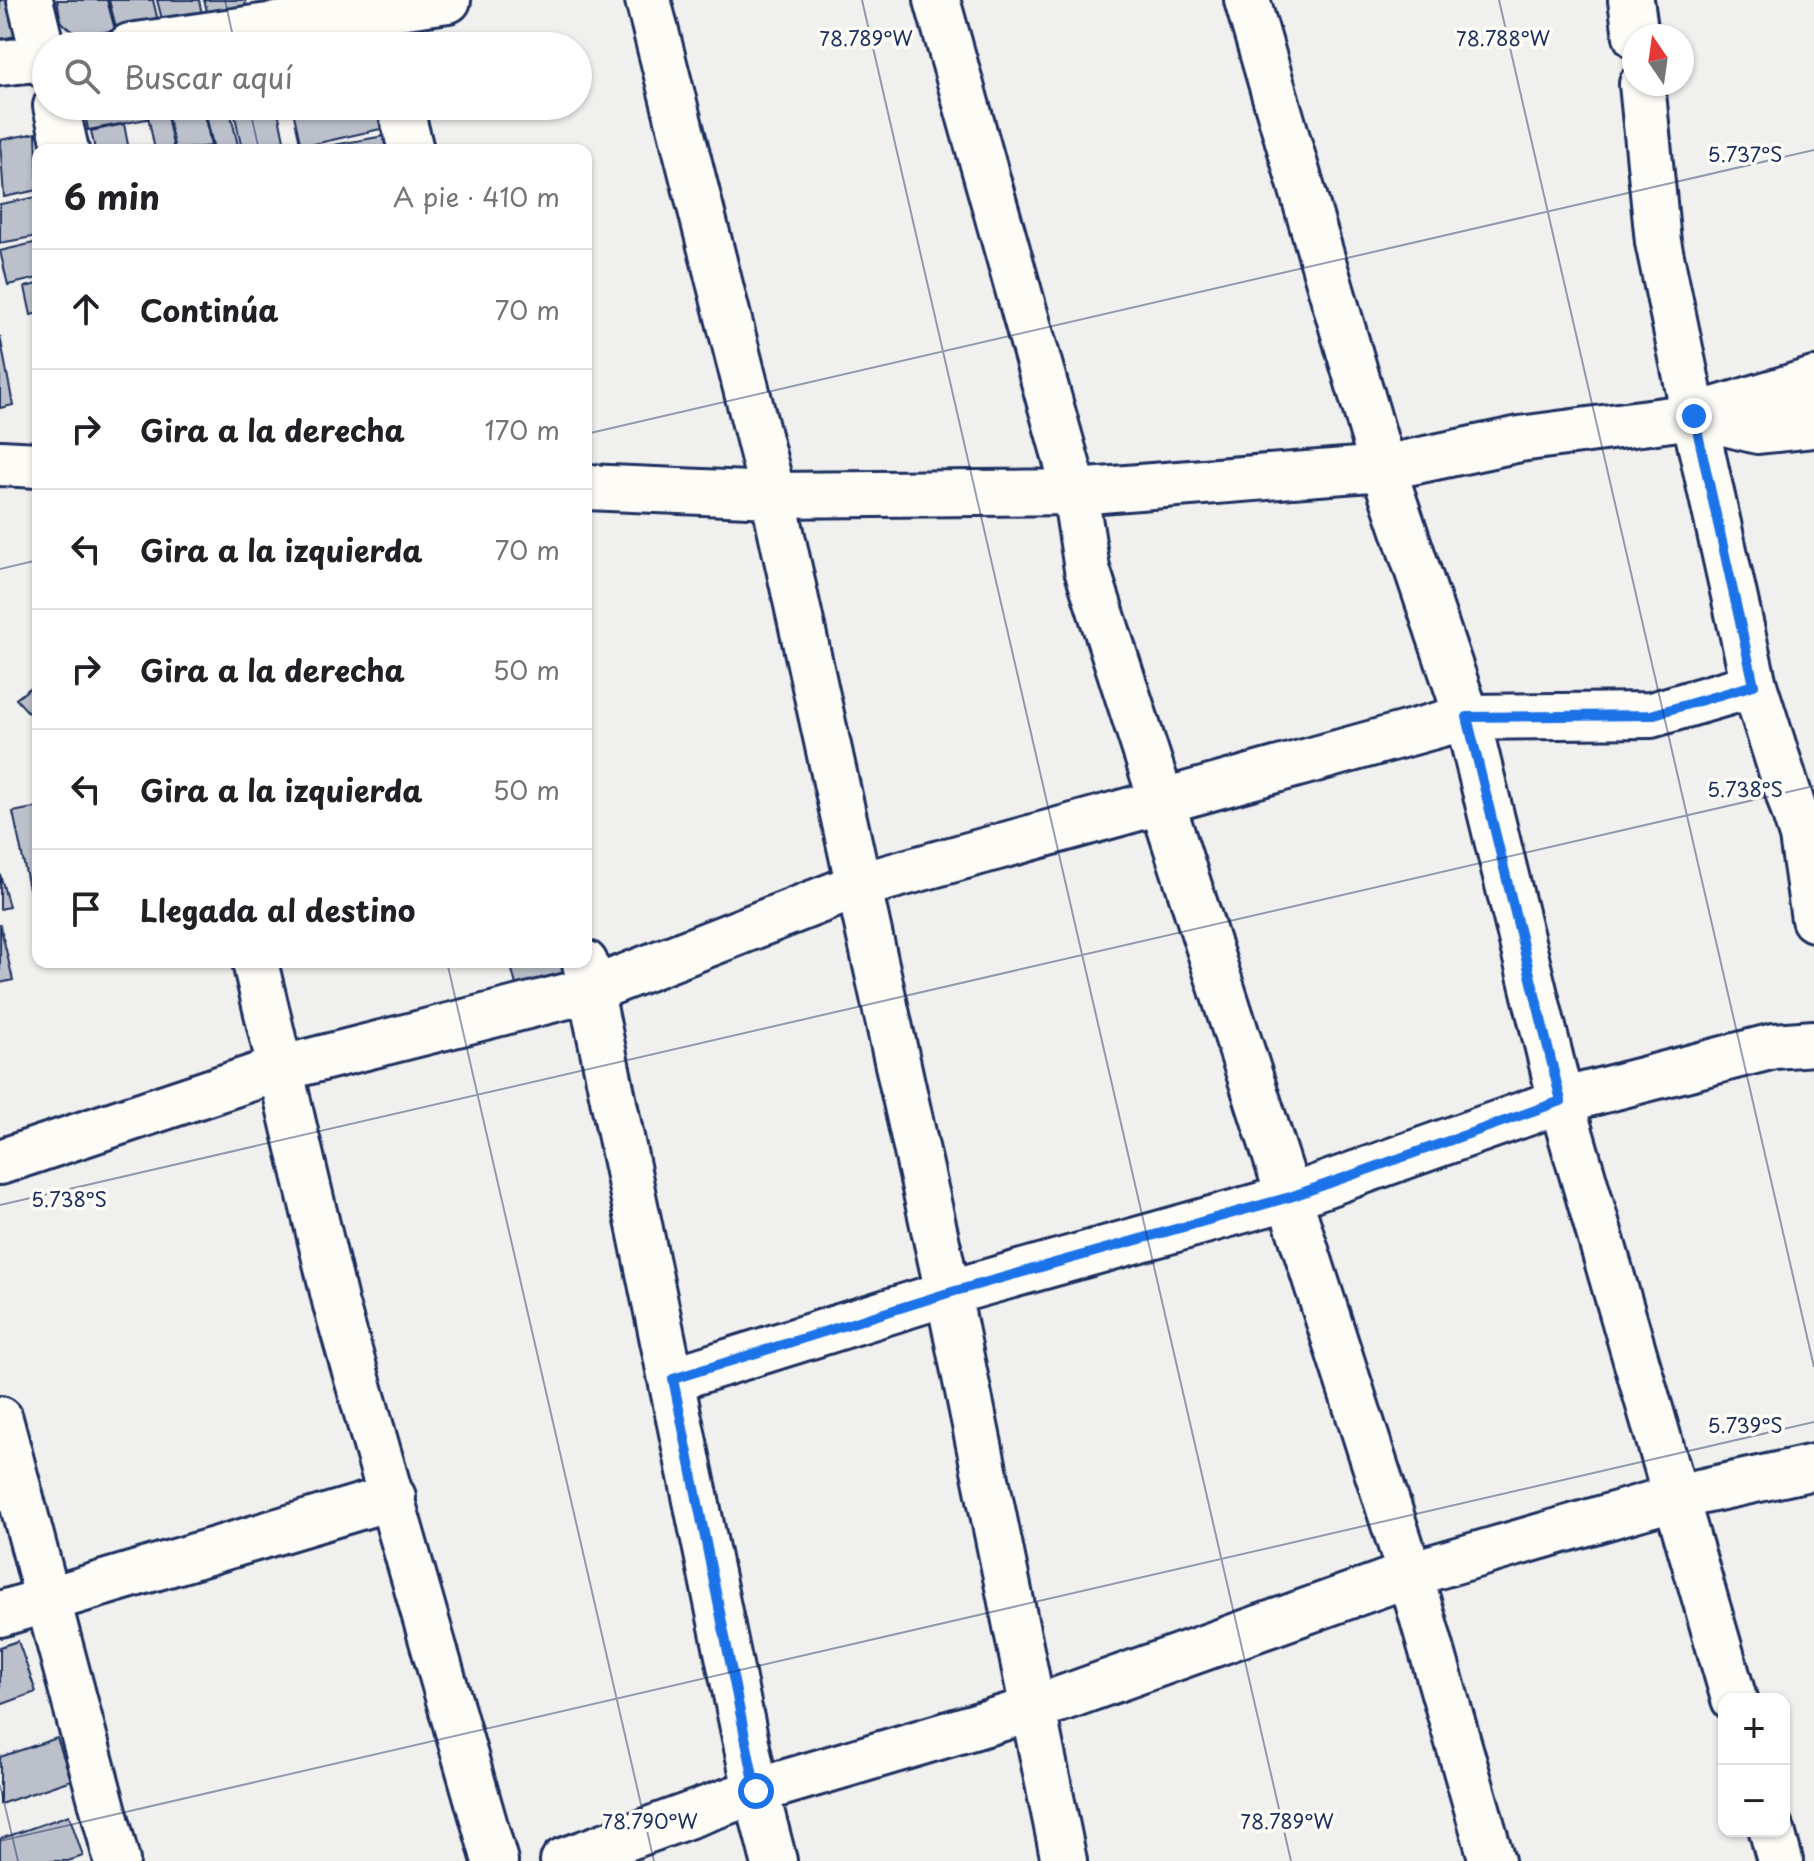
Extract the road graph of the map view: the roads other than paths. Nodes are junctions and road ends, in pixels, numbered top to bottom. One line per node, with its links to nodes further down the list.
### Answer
1 (30, 0): 9 (street)
2 (448, 0): 7 (street)
3 (648, 0): 26 (street)
4 (937, 0): 25 (street)
5 (1247, 0): 23 (street)
6 (1631, 0): 8 (street)
7 (380, 19): 10 (street)
8 (1634, 24)
9 (38, 32)
10 (260, 32)
11 (32, 62): 12 (street)
12 (0, 63)
13 (1643, 96): 19 (street)
14 (59, 120): 16 (street)
15 (404, 120): 17 (street)
16 (65, 144)
17 (410, 144)
18 (1814, 380): 19 (street)
19 (1694, 416): 20 (street); 23 (street); 27 (street)
20 (1814, 425)
21 (0, 463): 22 (street)
22 (32, 465)
23 (1383, 468): 25 (street); 28 (street)
24 (592, 487): 26 (street)
25 (1075, 492): 26 (street); 29 (street)
26 (773, 495): 30 (street)
27 (1754, 685): 28 (street); 31 (street)
28 (1467, 717): 29 (street); 36 (street)
29 (1163, 803): 30 (street); 38 (street)
30 (857, 886): 33 (street); 39 (street)
31 (1814, 919)
32 (256, 968): 35 (street)
33 (588, 976): 35 (street); 40 (street)
34 (1814, 1043): 36 (street)
35 (279, 1069): 37 (street); 43 (street)
36 (1561, 1101): 38 (street); 44 (street)
37 (0, 1162)
38 (1290, 1197): 39 (street); 45 (street)
39 (948, 1293): 40 (street); 49 (street)
40 (673, 1379): 50 (street)
41 (0, 1419): 46 (street)
42 (1814, 1467): 44 (street)
43 (393, 1497): 46 (street); 53 (street)
44 (1676, 1497): 45 (street); 48 (street)
45 (1410, 1574): 49 (street); 57 (street)
46 (48, 1599): 47 (street); 52 (street)
47 (0, 1614)
48 (1732, 1693)
49 (1030, 1710): 50 (street); 56 (street)
50 (756, 1791): 54 (street); 55 (street)
51 (1774, 1837): 58 (street)
52 (117, 1861)
53 (495, 1861)
54 (563, 1861)
55 (774, 1861)
56 (1064, 1861)
57 (1492, 1861)
58 (1780, 1861)

